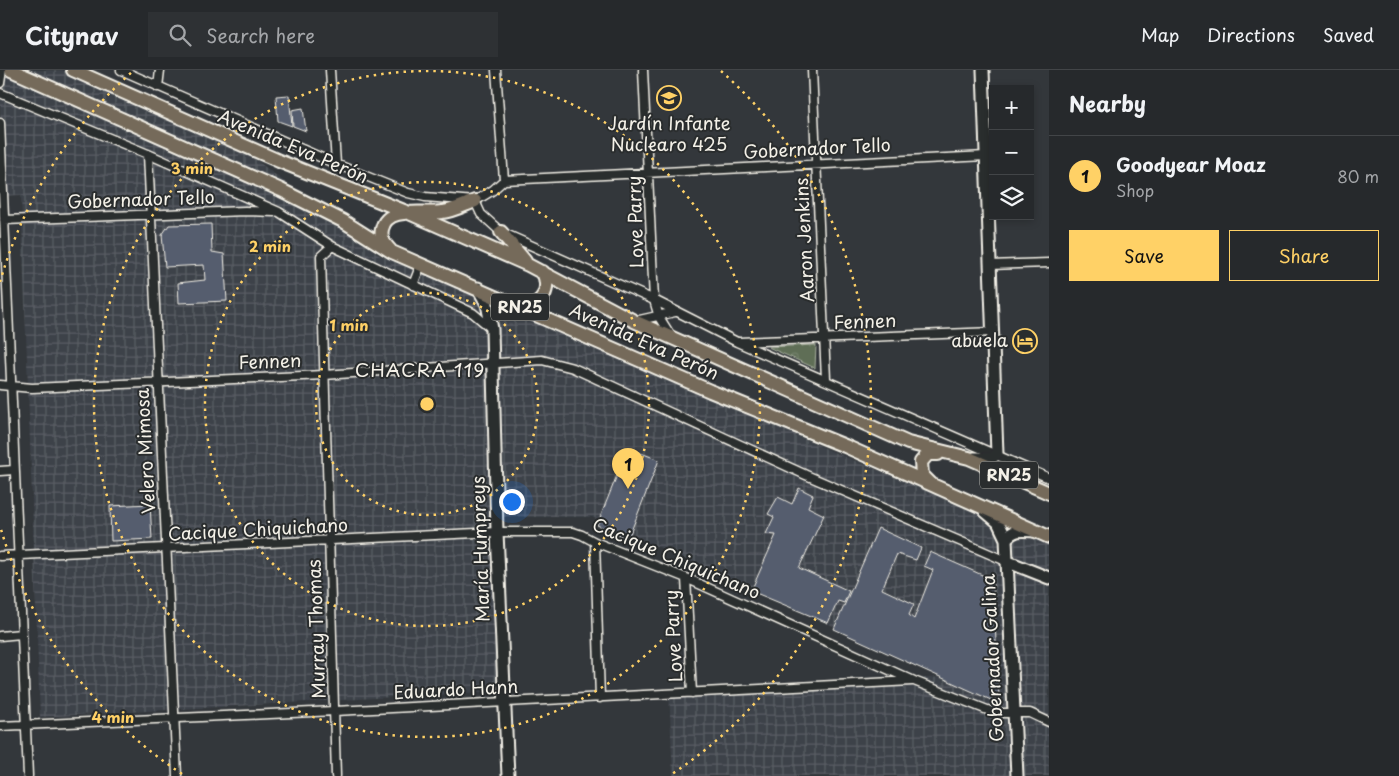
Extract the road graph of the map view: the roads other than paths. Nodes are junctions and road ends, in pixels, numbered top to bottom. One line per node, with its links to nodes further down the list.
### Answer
1 (2, 70): 11 (street)
2 (11, 70): 29 (main road, Avenida Eva Perón / RN25)
3 (72, 70): 24 (main road, Avenida Eva Perón / RN25)
4 (121, 70): 12 (street, Avenida Eva Perón)
5 (160, 70): 12 (street)
6 (330, 70): 17 (street)
7 (496, 70): 20 (street)
8 (644, 70): 19 (street, Love Parry)
9 (812, 70): 18 (street, Aaron Jenkins)
10 (983, 70): 16 (street)
11 (0, 83)
12 (158, 87): 17 (street, Avenida Eva Perón)
13 (0, 93): 15 (street)
14 (0, 123): 21 (street)
15 (148, 154): 23 (street); 25 (street, Velero Mimosa)
16 (986, 156): 18 (street, Gobernador Tello); 33 (street)
17 (336, 164): 22 (street, Avenida Eva Perón)
18 (816, 165): 19 (street, Gobernador Tello); 46 (street, Aaron Jenkins)
19 (649, 171): 20 (street, Gobernador Tello); 38 (street, Love Parry)
20 (504, 180): 22 (street)
21 (2, 201): 26 (street)
22 (475, 201): 24 (main road); 27 (street)
23 (279, 212): 25 (street, Gobernador Tello); 28 (street)
24 (409, 213): 29 (main road); 32 (main road, Avenida Eva Perón / RN25)
25 (150, 215): 26 (street, Gobernador Tello); 51 (street, Velero Mimosa)
26 (4, 220): 37 (street)
27 (501, 232): 32 (main road); 38 (street)
28 (332, 246): 35 (street); 49 (street, Murray Thomas)
29 (392, 252): 31 (main road, Avenida Eva Perón / RN25)
30 (1049, 263): 33 (street)
31 (421, 264): 35 (street); 36 (main road, Avenida Eva Perón / RN25)
32 (528, 264): 34 (main road, Avenida Eva Perón / RN25)
33 (991, 265): 44 (street)
34 (543, 272): 39 (main road); 42 (main road, Avenida Eva Perón / RN25)
35 (413, 285): 43 (street)
36 (478, 288): 39 (main road, Avenida Eva Perón / RN25); 43 (street, María Humpreys)
37 (3, 293): 53 (street)
38 (654, 300): 40 (street); 41 (street, Love Parry)
39 (519, 306): 43 (street); 60 (main road, Avenida Eva Perón / RN25)
40 (675, 312): 41 (street); 47 (street)
41 (659, 317): 42 (street); 45 (street, Love Parry)
42 (634, 321): 45 (main road, Avenida Eva Perón / RN25)
43 (491, 325): 48 (street, María Humpreys)
44 (994, 332): 46 (street, Fennen); 55 (street)
45 (672, 338): 54 (main road, Avenida Eva Perón / RN25)
46 (824, 338): 47 (street, Fennen); 50 (street, Aaron Jenkins)
47 (737, 342): 50 (street)
48 (492, 363): 49 (street, Fennen); 64 (street, María Humpreys); 72 (street, Fennen)
49 (324, 375): 51 (street, Fennen); 67 (street, Murray Thomas)
50 (826, 379): 55 (street)
51 (158, 381): 53 (street, Fennen); 69 (street, Velero Mimosa)
52 (0, 384): 53 (street, Fennen)
53 (10, 386): 57 (street)
54 (946, 454): 56 (main road, Avenida Eva Perón / RN25); 60 (main road)
55 (997, 454): 56 (street); 59 (street)
56 (969, 458): 61 (main road, Avenida Eva Perón / RN25)
57 (14, 470): 58 (street); 71 (street)
58 (0, 471)
59 (1049, 478)
60 (938, 490): 62 (main road, Avenida Eva Perón / RN25)
61 (1049, 493)
62 (980, 507): 63 (main road, Avenida Eva Perón / RN25); 66 (street)
63 (1034, 531): 65 (main road, Avenida Eva Perón / RN25); 66 (street)
64 (497, 532): 67 (street, Cacique Chiquichano); 68 (street, Cacique Chiquichano); 80 (street, María Humpreys)
65 (1049, 537)
66 (1006, 539): 72 (street, Gobernador Galina)
67 (329, 541): 69 (street, Cacique Chiquichano); 81 (street, Murray Thomas)
68 (595, 542): 73 (street, Cacique Chiquichano); 79 (street)
69 (166, 550): 71 (street, Cacique Chiquichano); 83 (street, Velero Mimosa)
70 (0, 556): 71 (street, Cacique Chiquichano)
71 (17, 556): 75 (street)
72 (1006, 561): 74 (street); 82 (street, Gobernador Galina)
73 (686, 578): 77 (street, Cacique Chiquichano); 78 (street, Love Parry)
74 (1049, 578)
75 (21, 634): 76 (street); 86 (street)
76 (0, 636)
77 (914, 680): 78 (street, Eduardo Hann); 82 (street, Cacique Chiquichano)
78 (692, 693): 79 (street, Eduardo Hann)
79 (600, 698): 80 (street, Eduardo Hann)
80 (505, 702): 81 (street, Eduardo Hann); 90 (street, María Humpreys)
81 (335, 711): 83 (street, Eduardo Hann); 89 (street, Murray Thomas)
82 (1013, 713): 84 (street, Cacique Chiquichano); 91 (street, Gobernador Galina)
83 (174, 719): 86 (street, Eduardo Hann); 88 (street, Velero Mimosa)
84 (1049, 722)
85 (0, 726): 86 (street, Eduardo Hann)
86 (25, 726): 87 (street)
87 (28, 776)
88 (177, 776)
89 (336, 776)
90 (508, 776)
91 (1017, 776)

